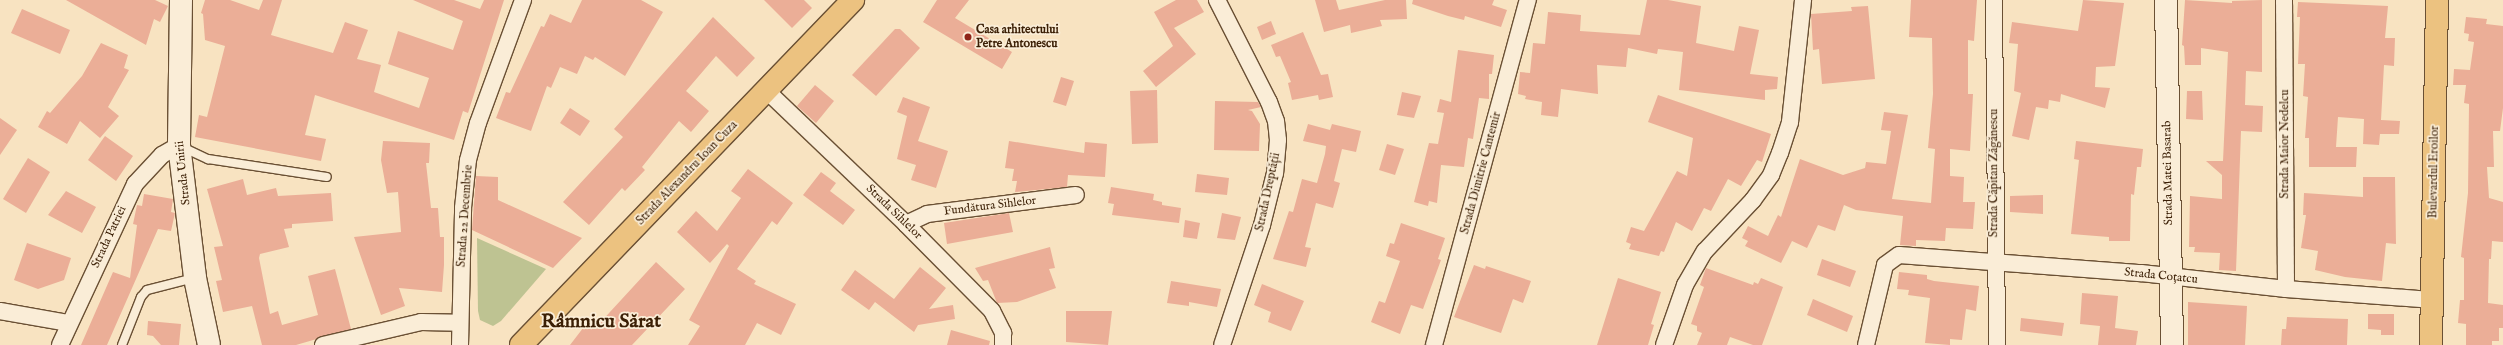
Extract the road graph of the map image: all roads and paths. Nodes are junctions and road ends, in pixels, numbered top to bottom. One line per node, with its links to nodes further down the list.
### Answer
1 (181, 0): 12 (street, Strada Unirii)
2 (523, 0): 23 (street, Strada 22 Decembrie)
3 (853, 0): 11 (main road, Strada Alexandru Ioan Cuza)
4 (1217, 0): 31 (street, Strada Dreptății)
5 (1528, 0): 32 (street, Strada Dimitrie Cantemir)
6 (1803, 0): 33 (street)
7 (1994, 0): 16 (street, Strada Căpitan Zăgănescu)
8 (2166, 0): 17 (street, Strada Matei Basarab)
9 (2284, 0): 19 (street, Strada Maior Nedelcu)
10 (2437, 0): 20 (main road, Bulevardul Eroilor)
11 (767, 91): 15 (street, Strada Sihlelor); 29 (main road, Strada Alexandru Ioan Cuza)
12 (179, 145): 13 (lane); 18 (street, Strada Unirii); 22 (street, Strada Patriei)
13 (327, 177)
14 (1076, 195): 15 (street, Fundătura Sihlelor)
15 (906, 224): 30 (street, Strada Sihlelor)
16 (1995, 261): 17 (street, Strada Coțatcu); 34 (street, Strada Coțatcu); 35 (street, Strada Căpitan Zăgănescu)
17 (2170, 276): 19 (street, Strada Coțatcu); 36 (street, Strada Matei Basarab)
18 (195, 278): 25 (lane); 26 (street, Strada Unirii)
19 (2286, 289): 20 (street, Strada Coțatcu)
20 (2431, 300): 37 (main road, Bulevardul Eroilor)
21 (0, 311): 22 (street)
22 (69, 323): 24 (street, Strada Patriei)
23 (460, 323): 27 (street); 28 (street, Strada 22 Decembrie)
24 (60, 345)
25 (122, 345)
26 (209, 345)
27 (323, 345)
28 (460, 345)
29 (521, 345)
30 (1003, 345)
31 (1222, 345)
32 (1434, 345)
33 (1664, 345)
34 (1866, 345)
35 (1997, 345)
36 (2172, 345)
37 (2431, 345)

